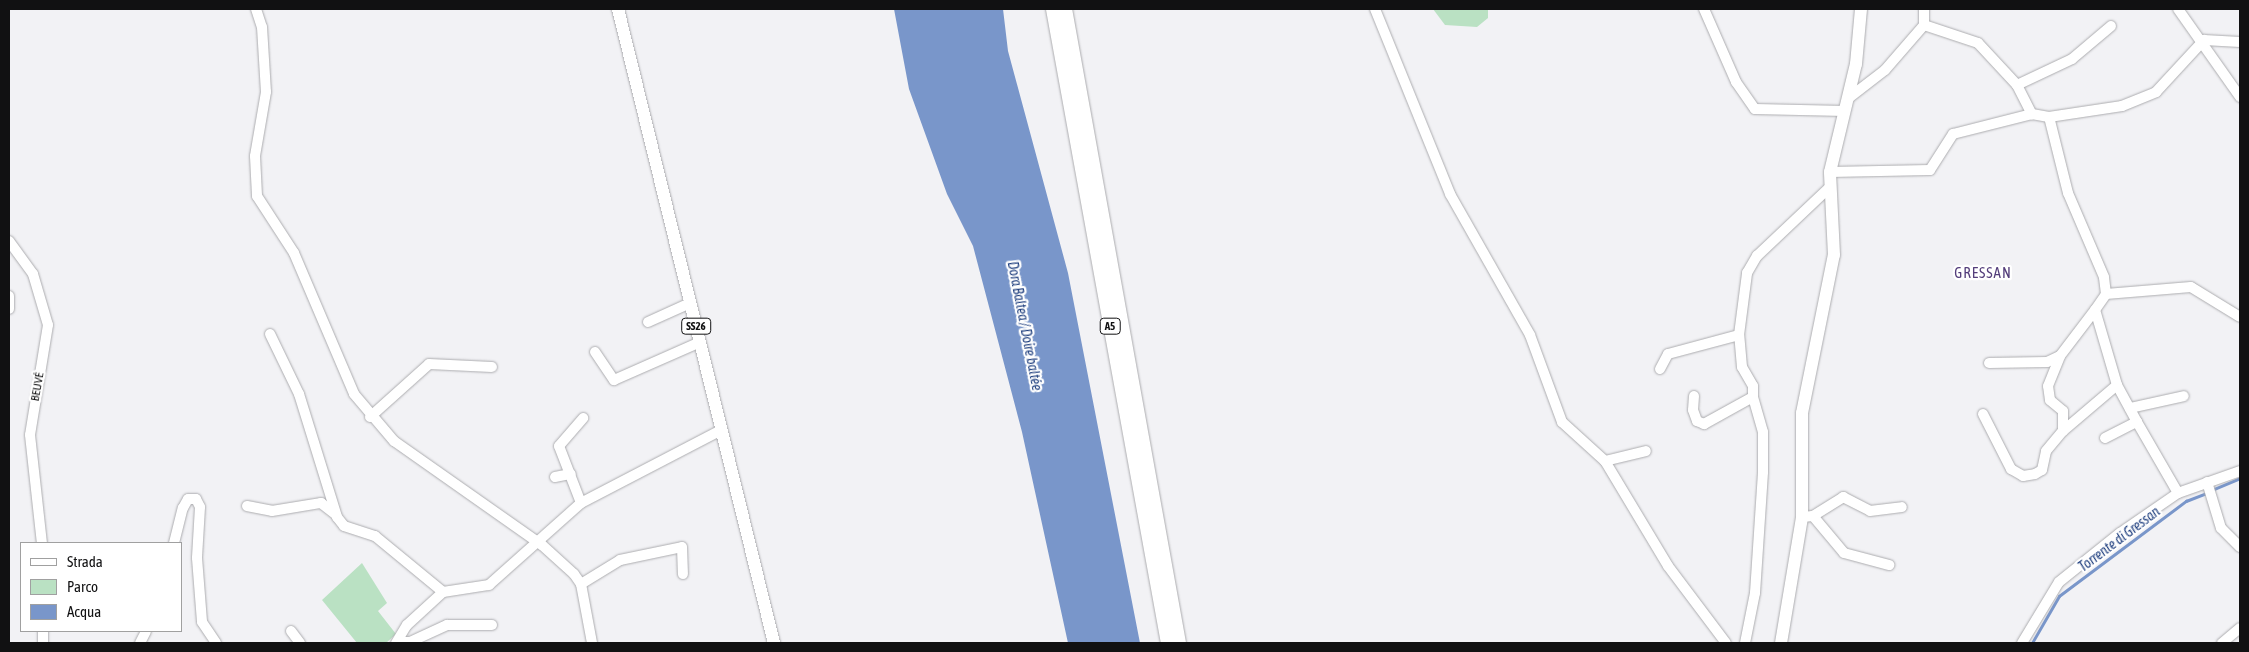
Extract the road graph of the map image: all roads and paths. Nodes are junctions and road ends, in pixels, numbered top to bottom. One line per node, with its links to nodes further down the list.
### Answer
1 (256, 9): 44 (street)
2 (618, 9): 25 (main road, SS26)
3 (1053, 9): 78 (highway, A5)
4 (1065, 9): 79 (highway, A5)
5 (1375, 9): 51 (street)
6 (1704, 9): 17 (street)
7 (1861, 9): 15 (main road)
8 (1924, 9): 10 (street)
9 (2178, 9): 12 (street)
10 (1924, 25): 14 (street); 15 (street)
11 (2111, 26): 14 (street)
12 (2204, 40): 13 (street); 16 (street); 19 (street)
13 (2240, 42)
14 (2017, 85): 18 (street)
15 (1850, 97): 17 (main road)
16 (2240, 97)
17 (1845, 111): 20 (main road)
18 (2032, 114): 19 (street); 20 (street)
19 (2049, 117): 23 (street)
20 (1830, 172): 21 (main road)
21 (1831, 186): 31 (street); 60 (main road)
22 (9, 241): 62 (street, BEUVÉ)
23 (2106, 294): 27 (street); 28 (street)
24 (9, 296): 26 (street)
25 (690, 303): 29 (street); 32 (main road, SS26)
26 (9, 308)
27 (2095, 310): 34 (street); 38 (street)
28 (2240, 316)
29 (648, 322)
30 (270, 334): 61 (street)
31 (1740, 335): 37 (street); 41 (street)
32 (700, 342): 33 (street); 47 (main road, SS26)
33 (595, 352)
34 (2060, 356): 35 (street); 48 (street)
35 (1989, 363)
36 (492, 367): 44 (street)
37 (1660, 369)
38 (2117, 385): 42 (street); 48 (street)
39 (1694, 396): 41 (street)
40 (2184, 396): 42 (street)
41 (1753, 397): 81 (street)
42 (2130, 408): 46 (street)
43 (1983, 414): 48 (street)
44 (370, 417): 64 (street)
45 (583, 418): 53 (street)
46 (2137, 422): 49 (street); 56 (street)
47 (721, 430): 57 (street); 77 (main road, SS26)
48 (2063, 431)
49 (2105, 438)
50 (1646, 451): 51 (street)
51 (1605, 461): 80 (street)
52 (2240, 471): 55 (street)
53 (571, 474): 54 (street); 57 (street)
54 (554, 477)
55 (2206, 482): 56 (street); 65 (street)
56 (2178, 493): 83 (street)
57 (581, 503): 64 (street)
58 (247, 506): 61 (street)
59 (1902, 507): 60 (street)
60 (1808, 516): 66 (street); 82 (main road)
61 (337, 517): 69 (street)
62 (42, 542)
63 (174, 542): 74 (street)
64 (536, 543): 68 (street); 69 (street)
65 (2240, 547)
66 (1889, 565)
67 (683, 574): 68 (street)
68 (581, 584): 76 (street)
69 (443, 592): 73 (street)
70 (492, 625): 73 (street)
71 (2240, 628): 84 (street)
72 (291, 631): 75 (street)
73 (397, 642)
74 (216, 643)
75 (300, 643)
76 (592, 643)
77 (774, 643)
78 (1168, 643)
79 (1179, 643)
80 (1726, 643)
81 (1745, 643)
82 (1782, 643)
83 (2022, 643)
84 (2222, 643)

